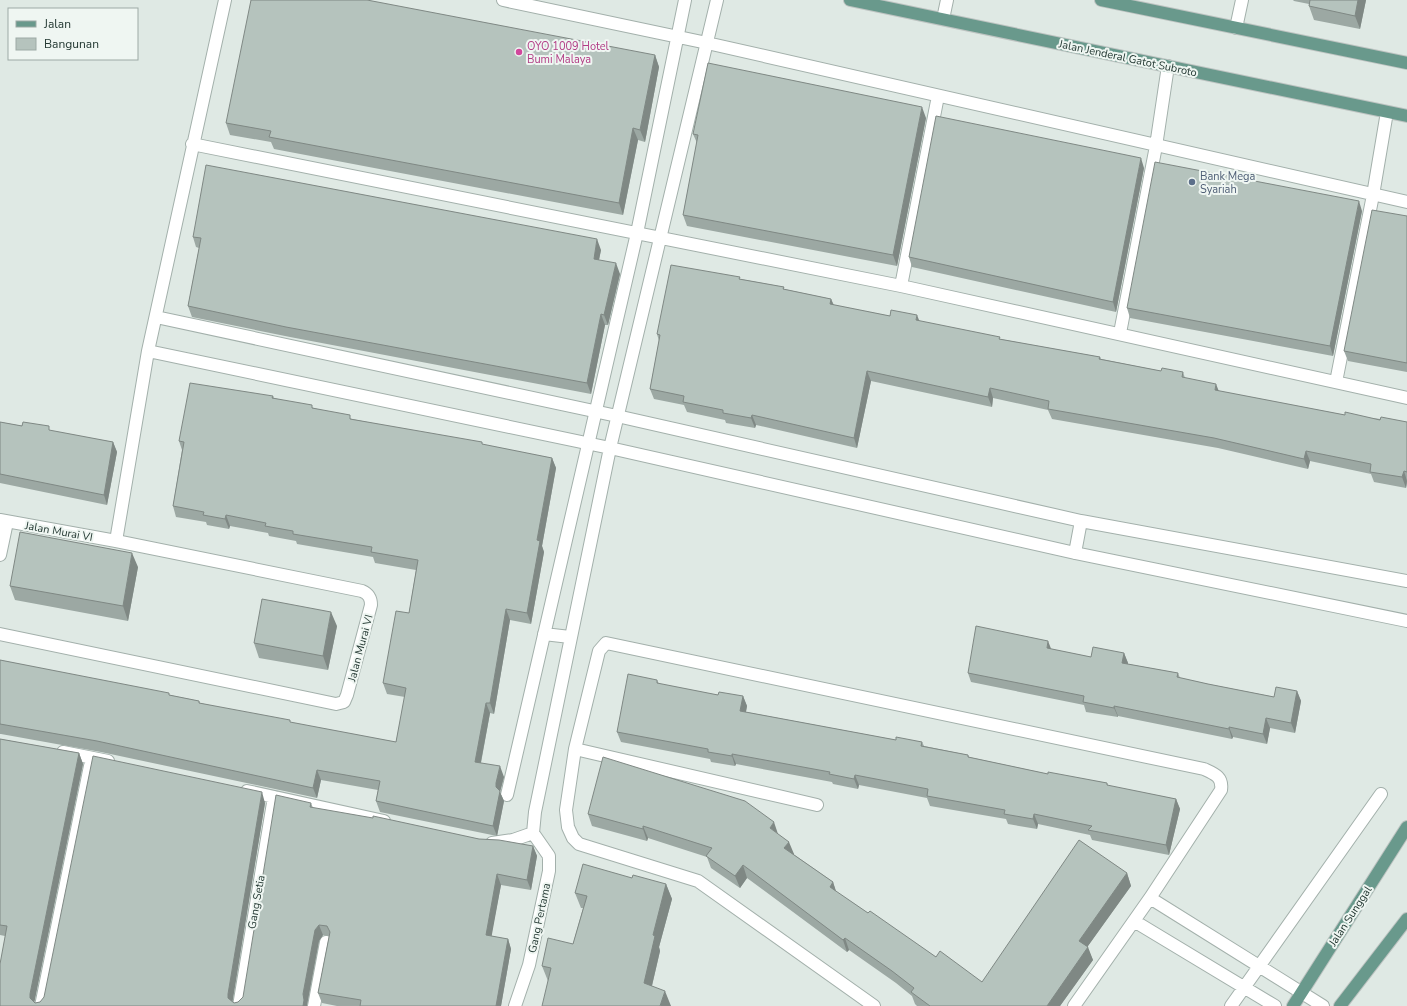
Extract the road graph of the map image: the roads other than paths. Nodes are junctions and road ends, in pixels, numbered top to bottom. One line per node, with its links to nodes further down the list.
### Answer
1 (225, 0): 18 (street)
2 (503, 0): 11 (street)
3 (685, 0): 11 (street)
4 (717, 0): 12 (street)
5 (850, 0): 9 (main road, Jalan Jenderal Gatot Subroto)
6 (947, 0): 9 (street)
7 (1101, 0): 10 (main road)
8 (1242, 0): 10 (street)
9 (943, 19): 14 (main road, Jalan Jenderal Gatot Subroto)
10 (1236, 28): 13 (main road)
11 (677, 38): 12 (street); 22 (street)
12 (707, 43): 15 (street); 23 (street)
13 (1407, 63)
14 (1168, 66): 16 (main road, Jalan Jenderal Gatot Subroto); 19 (street)
15 (938, 96): 19 (street); 24 (street)
16 (1387, 112): 17 (main road, Jalan Jenderal Gatot Subroto); 20 (street)
17 (1407, 116)
18 (192, 144): 22 (street); 25 (street)
19 (1156, 146): 20 (street); 26 (street)
20 (1373, 195): 21 (street); 28 (street)
21 (1407, 202)
22 (637, 233): 23 (street); 30 (street)
23 (660, 239): 24 (street); 31 (street)
24 (901, 286): 26 (street)
25 (156, 317): 27 (street); 30 (street)
26 (1120, 333): 28 (street)
27 (148, 351): 32 (street); 36 (street)
28 (1336, 382): 29 (street)
29 (1407, 398)
30 (596, 412): 31 (street); 32 (street)
31 (617, 416): 33 (street); 35 (street)
32 (589, 444): 33 (street); 42 (street)
33 (610, 448): 37 (street); 43 (street)
34 (4, 521): 36 (street, Jalan Murai VI); 38 (street)
35 (1081, 521): 37 (street); 39 (street)
36 (116, 541): 41 (street, Jalan Murai VI)
37 (1075, 553): 40 (street)
38 (0, 555)
39 (1407, 581)
40 (1407, 621)
41 (0, 634)
42 (544, 634): 43 (street); 50 (street)
43 (570, 637): 55 (street)
44 (575, 749): 52 (street); 57 (street); 68 (street)
45 (54, 751): 46 (street)
46 (122, 764)
47 (90, 766): 64 (street)
48 (236, 789): 51 (street)
49 (1381, 794): 61 (street)
50 (506, 795)
51 (274, 797): 53 (street); 65 (street, Gang Setia)
52 (817, 804)
53 (398, 824)
54 (1407, 827): 63 (main road, Jalan Sunggal)
55 (533, 833): 56 (street); 67 (street, Gang Pertama)
56 (484, 842)
57 (1150, 898): 59 (street); 61 (street)
58 (1407, 919): 74 (main road)
59 (1134, 920): 62 (street); 69 (street)
60 (326, 942): 66 (street)
61 (1259, 967): 62 (street); 63 (street)
62 (1244, 987): 70 (street); 71 (street)
63 (1302, 992): 72 (main road, Jalan Sunggal); 73 (street)
64 (41, 1006)
65 (239, 1006)
66 (314, 1006)
67 (516, 1006)
68 (874, 1006)
69 (1074, 1006)
70 (1231, 1006)
71 (1275, 1006)
72 (1293, 1006)
73 (1323, 1006)
74 (1340, 1006)

